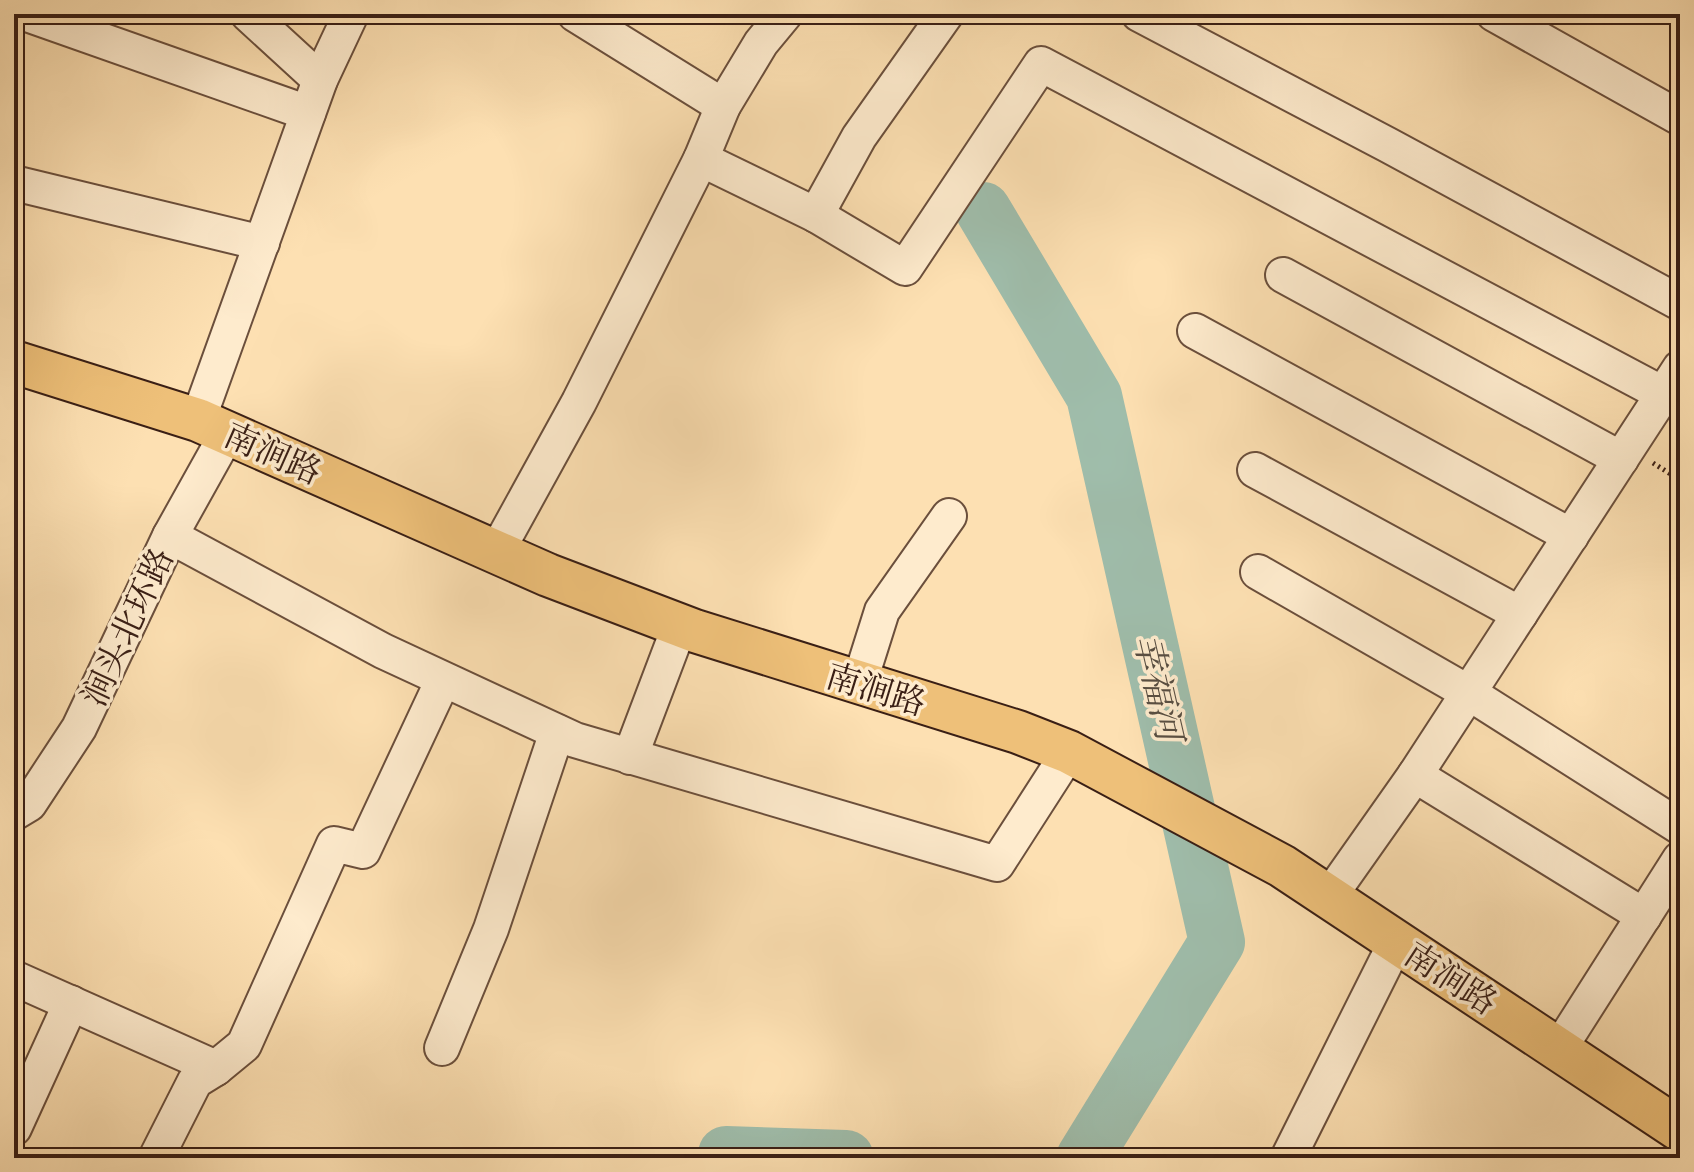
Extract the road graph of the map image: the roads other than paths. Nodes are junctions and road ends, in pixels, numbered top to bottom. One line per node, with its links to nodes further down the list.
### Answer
1 (27, 14): 11 (street)
2 (248, 14): 9 (street)
3 (351, 14): 9 (street, 涧头北环路)
4 (575, 14): 10 (street)
5 (785, 14): 10 (street)
6 (946, 14): 15 (street)
7 (1139, 14): 18 (street)
8 (1494, 14): 12 (street)
9 (320, 80): 11 (street, 涧头北环路)
10 (723, 106): 13 (street)
11 (308, 113): 16 (street, 涧头北环路)
12 (1680, 118)
13 (701, 159): 15 (street); 28 (street)
14 (14, 183): 16 (street)
15 (816, 215): 21 (street)
16 (262, 243): 22 (street, 涧头北环路)
17 (1283, 275): 23 (street)
18 (1680, 303)
19 (1195, 331): 27 (street)
20 (14, 362): 22 (main road, 南涧路)
21 (1672, 381): 23 (street)
22 (213, 426): 26 (street, 涧头北环路); 28 (main road, 南涧路)
23 (1621, 459): 27 (street)
24 (1255, 470): 30 (street)
25 (949, 516): 33 (street)
26 (170, 536): 32 (street); 39 (street, 涧头北环路)
27 (1571, 536): 30 (street)
28 (497, 551): 31 (main road, 南涧路)
29 (1258, 572): 34 (street)
30 (1520, 614): 34 (street)
31 (680, 625): 33 (main road, 南涧路); 37 (street)
32 (443, 680): 35 (street); 49 (street)
33 (859, 684): 36 (main road, 南涧路)
34 (1469, 693): 38 (street); 40 (street)
35 (557, 732): 37 (street); 47 (street)
36 (1069, 752): 37 (street); 42 (main road, 南涧路)
37 (630, 757)
38 (1415, 775): 42 (street); 43 (street)
39 (14, 813)
40 (1680, 827)
41 (1680, 859): 43 (street)
42 (1329, 897): 44 (main road, 南涧路)
43 (1644, 916): 48 (street)
44 (1396, 942): 48 (main road, 南涧路); 53 (street)
45 (14, 978): 46 (street)
46 (71, 1003): 49 (street); 50 (street)
47 (442, 1048)
48 (1559, 1049): 51 (main road, 南涧路)
49 (216, 1068): 52 (street)
50 (14, 1128)
51 (1680, 1130)
52 (156, 1158)
53 (1288, 1158)

